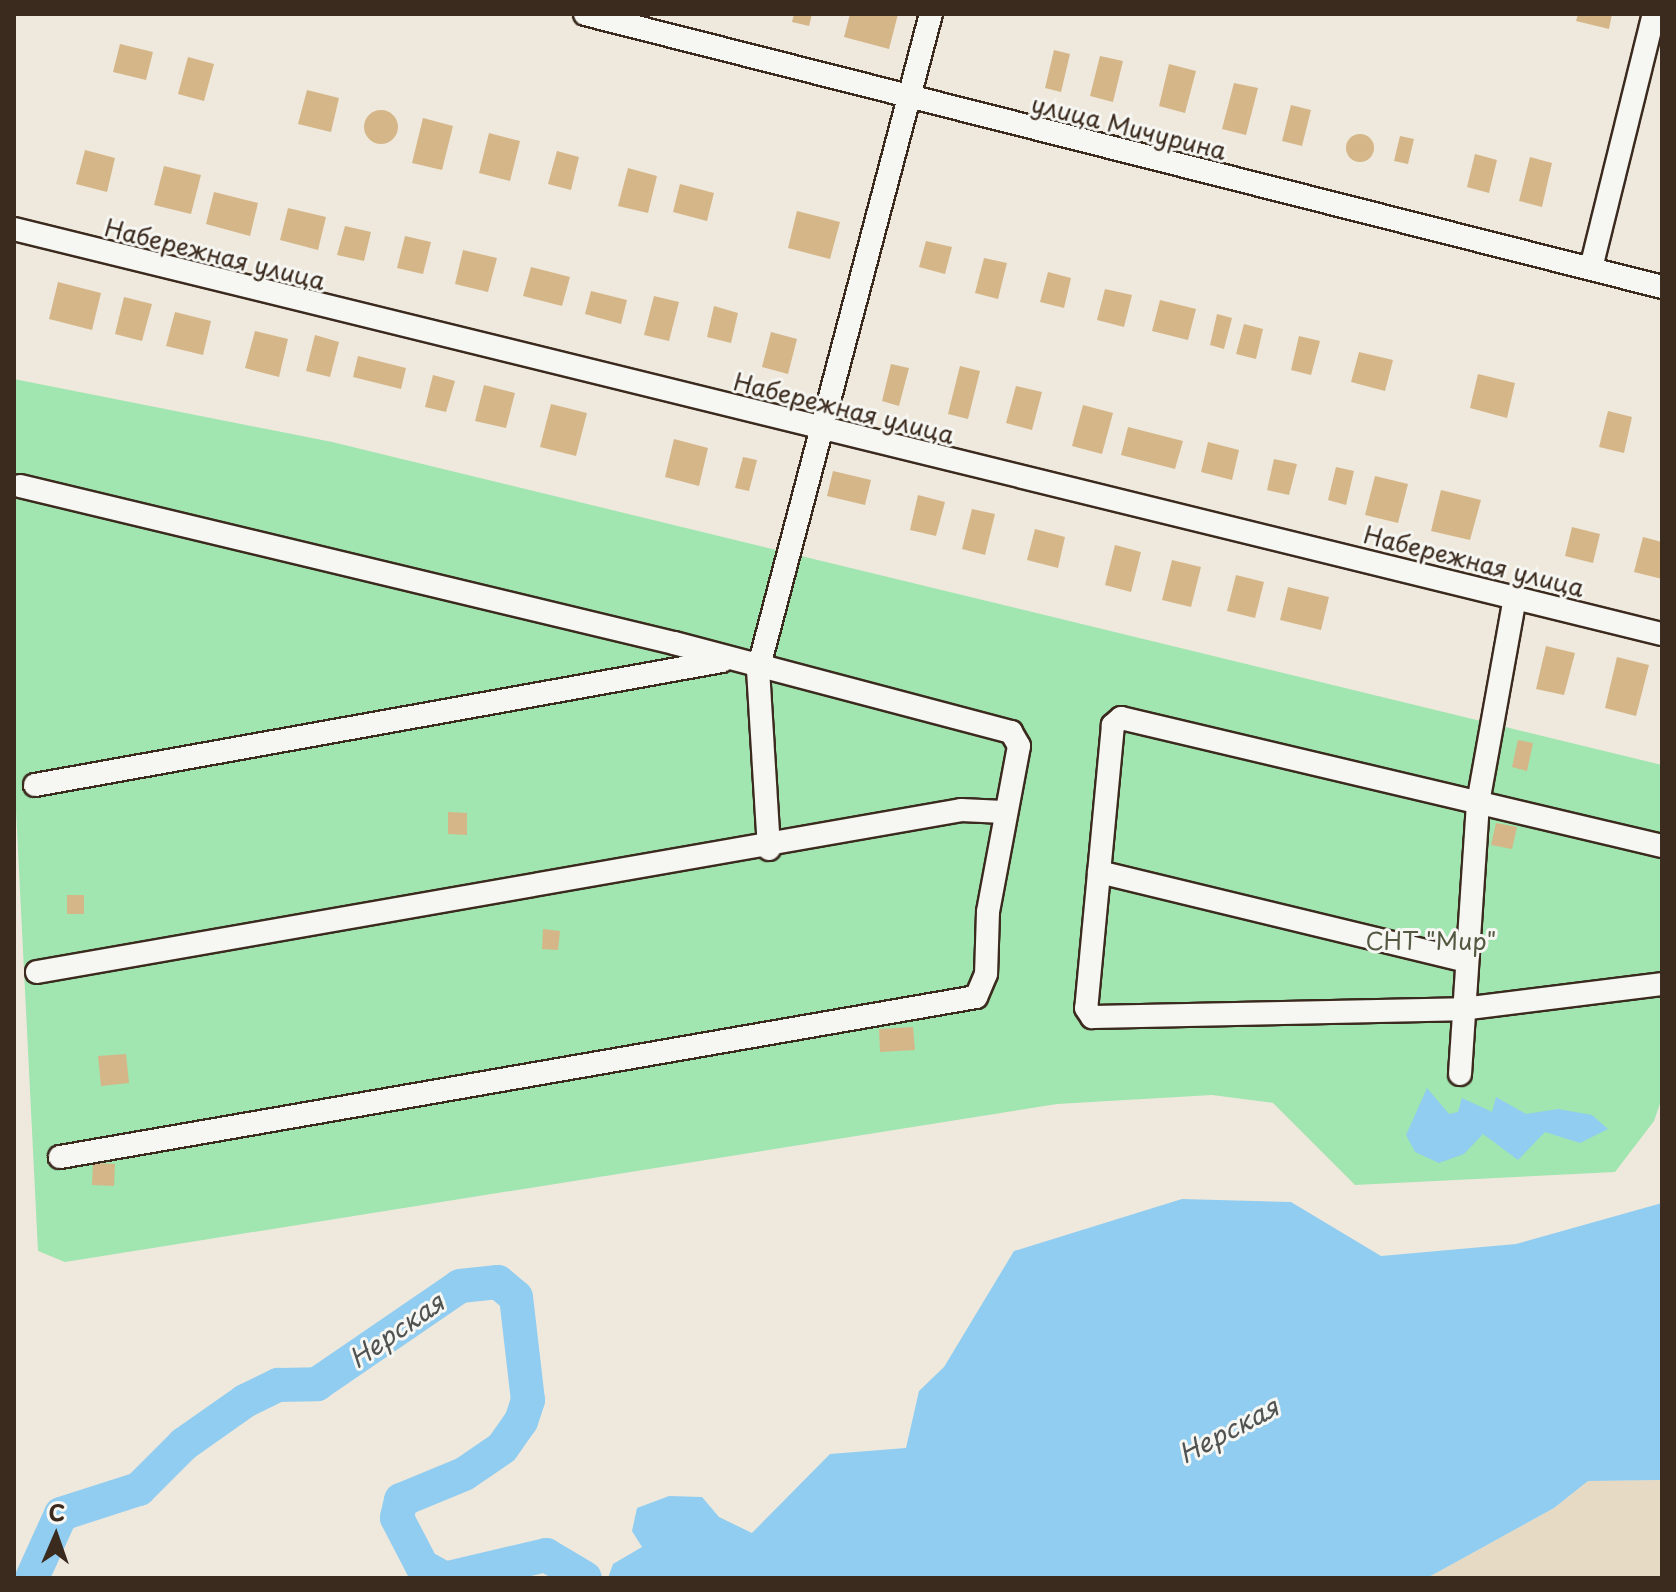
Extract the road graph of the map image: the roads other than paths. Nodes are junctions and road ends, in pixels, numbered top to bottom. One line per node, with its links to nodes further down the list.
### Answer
1 (585, 14): 4 (street, улица Мичурина)
2 (931, 14): 4 (street)
3 (1654, 14): 6 (street)
4 (910, 100): 6 (street, улица Мичурина); 8 (street)
5 (14, 229): 8 (street, Набережная улица)
6 (1591, 268): 7 (street, улица Мичурина)
7 (1662, 287)
8 (824, 430): 10 (street, Набережная улица); 13 (street)
9 (20, 486): 12 (street)
10 (1515, 597): 11 (street, Набережная улица); 15 (street)
11 (1662, 634)
12 (723, 661): 13 (street); 14 (street)
13 (758, 670): 16 (street); 18 (street)
14 (35, 785)
15 (1478, 803): 17 (street); 19 (street); 20 (street)
16 (1004, 812): 18 (street); 25 (street)
17 (1662, 846)
18 (769, 849): 21 (street)
19 (1099, 872): 20 (street); 23 (street)
20 (1464, 960): 23 (street)
21 (37, 972)
22 (1662, 984): 23 (street)
23 (1462, 1009): 24 (street)
24 (1460, 1074)
25 (60, 1157)

